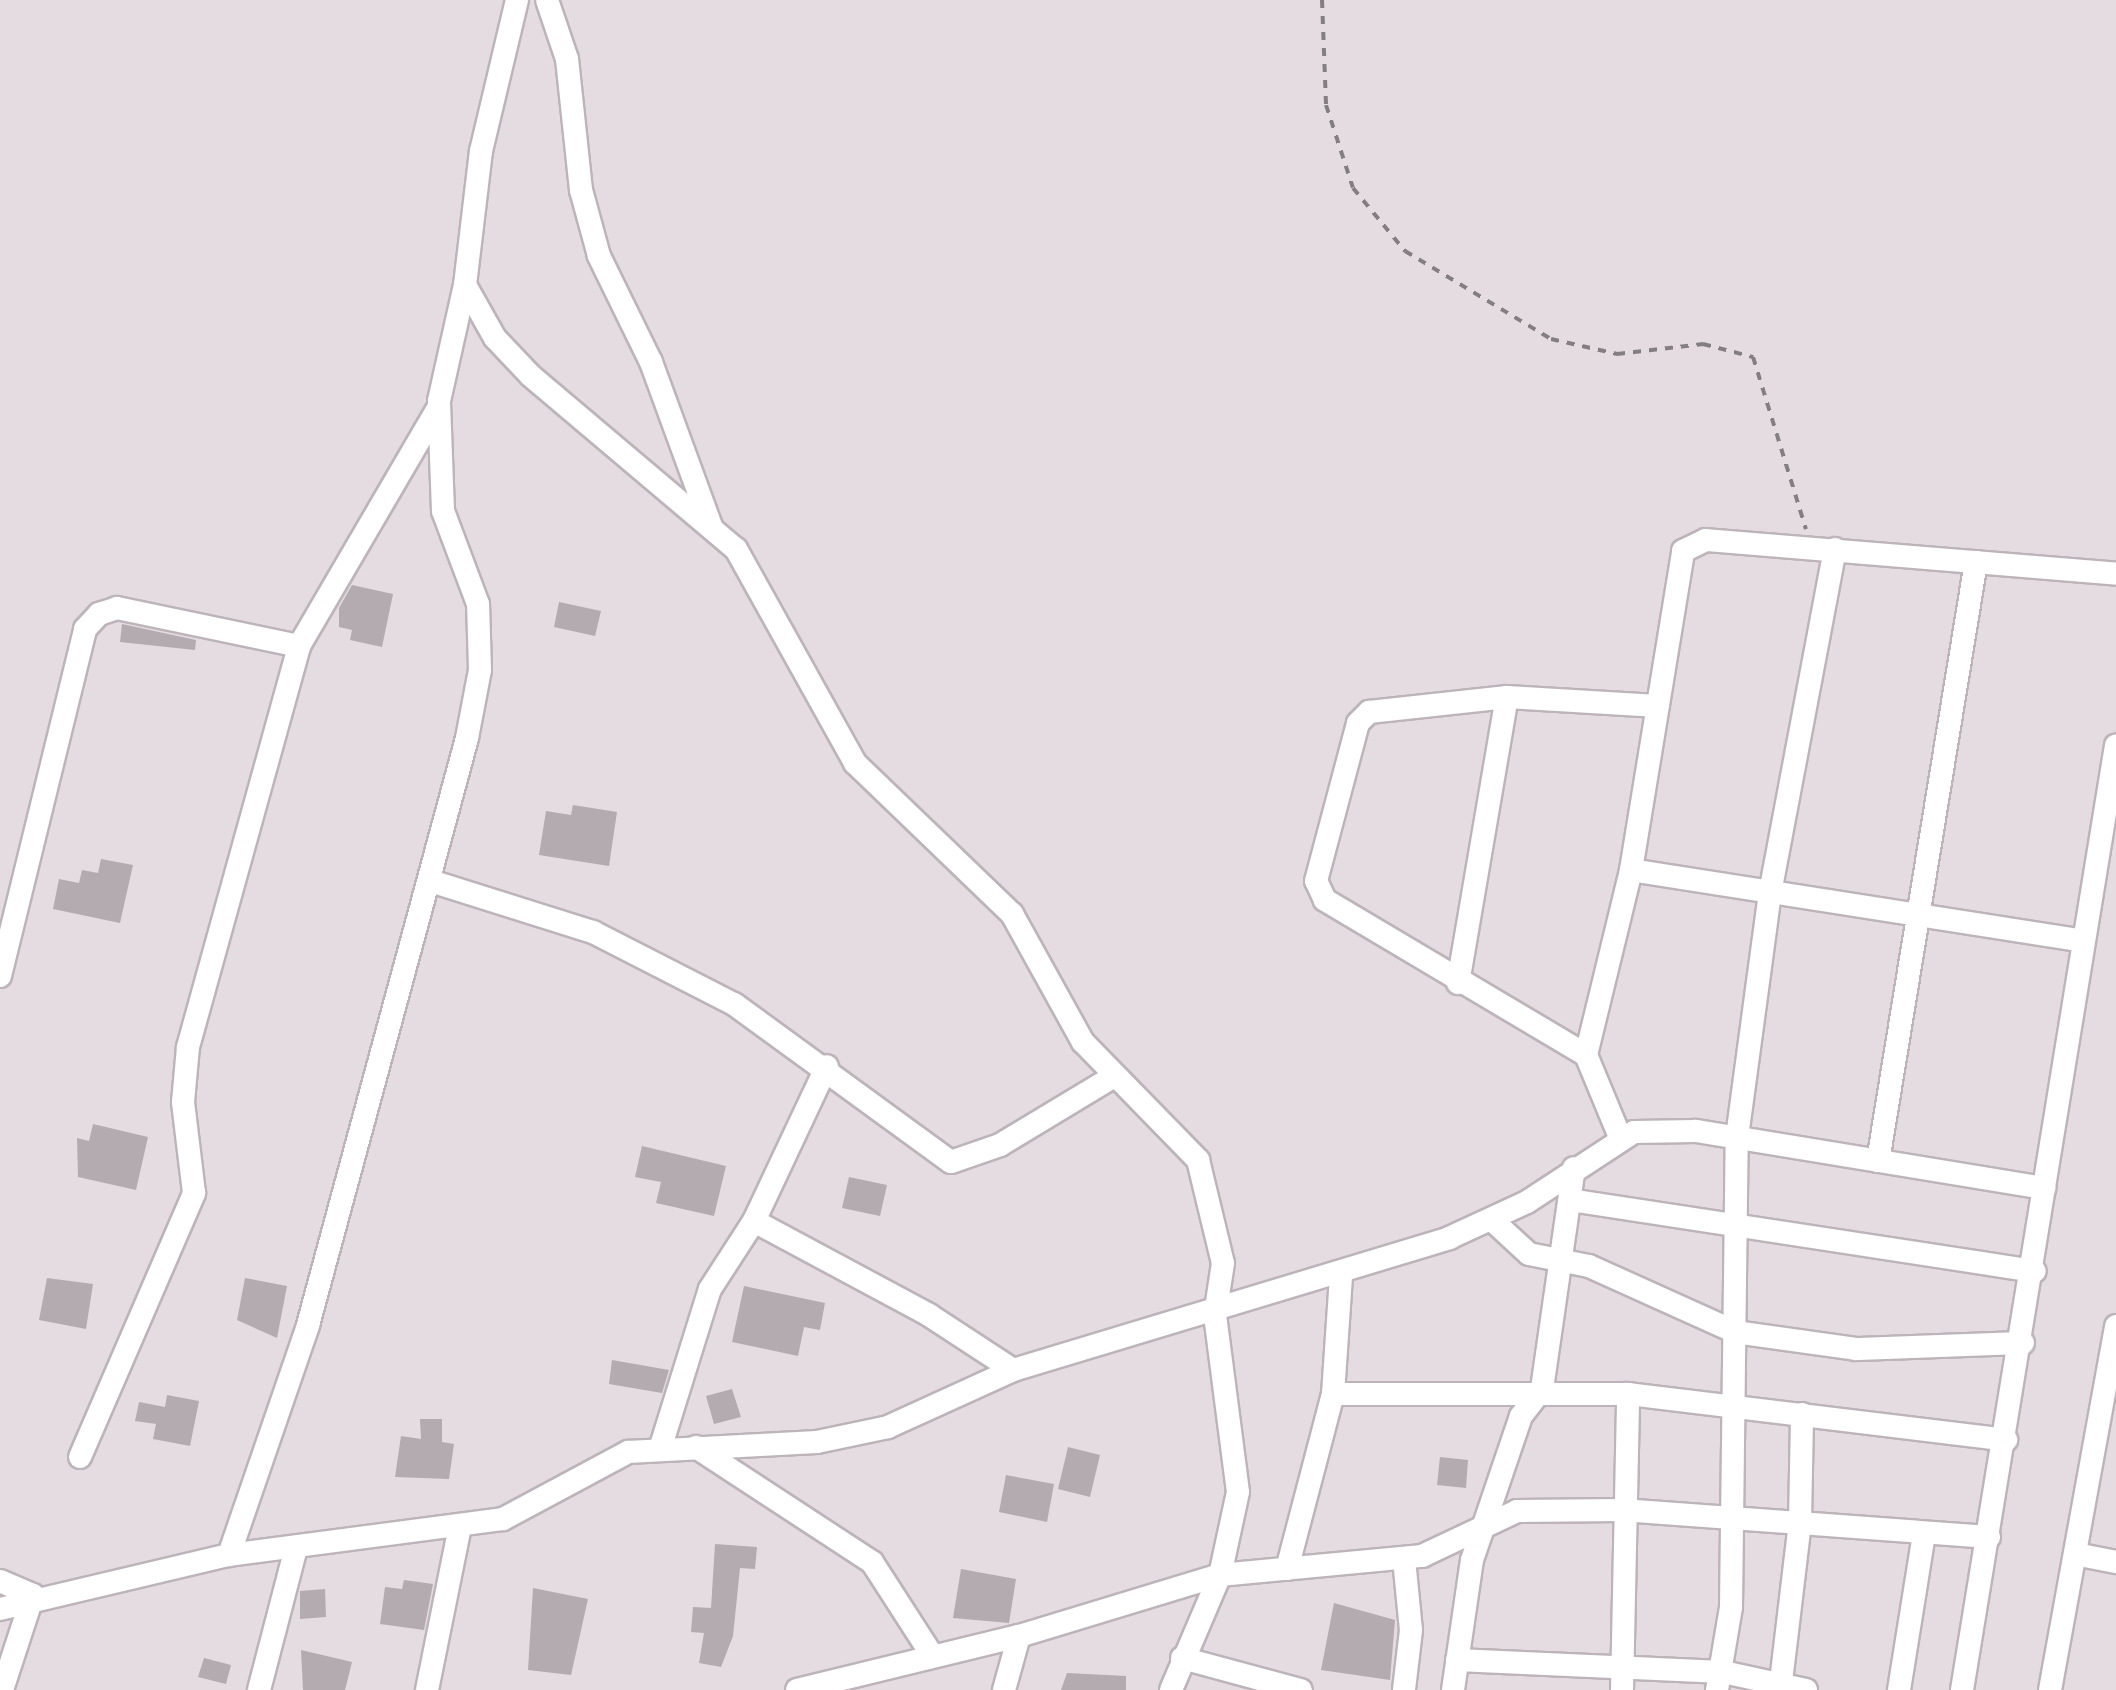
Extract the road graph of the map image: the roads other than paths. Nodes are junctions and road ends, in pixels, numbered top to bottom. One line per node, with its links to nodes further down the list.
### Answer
1 (517, 0): 3 (street)
2 (547, 0): 5 (street)
3 (465, 285): 4 (street); 5 (street)
4 (438, 407): 9 (street); 14 (street)
5 (710, 526): 22 (street)
6 (1823, 549): 7 (street); 11 (street); 15 (street)
7 (1976, 562): 8 (street); 16 (street)
8 (2116, 574)
9 (298, 646): 18 (street); 48 (street)
10 (1507, 698): 11 (street); 19 (street); 19 (street)
11 (1658, 706): 13 (street)
12 (2116, 745): 17 (street)
13 (1631, 870): 15 (street); 20 (street)
14 (434, 882): 21 (street); 58 (street)
15 (1770, 893): 16 (street); 24 (street)
16 (1919, 913): 17 (street); 25 (street)
17 (2082, 941): 27 (street)
18 (0, 976)
19 (1458, 983): 20 (street)
20 (1586, 1055): 23 (street)
21 (827, 1066): 22 (street); 31 (street)
22 (1111, 1078): 35 (street)
23 (1620, 1137): 24 (street); 26 (street)
24 (1738, 1138): 25 (street); 30 (street)
25 (1878, 1161): 27 (street)
26 (1574, 1168): 28 (street); 29 (street)
27 (2044, 1188): 33 (street)
28 (1570, 1200): 30 (street); 32 (street)
29 (1492, 1220): 32 (street); 34 (street)
30 (1739, 1220): 33 (street); 37 (street)
31 (754, 1221): 39 (street); 46 (street)
32 (1561, 1260): 37 (street); 40 (street)
33 (2035, 1271): 38 (street)
34 (1340, 1276): 35 (street); 41 (street)
35 (1215, 1315): 39 (street); 62 (street)
36 (2116, 1326): 57 (street)
37 (1735, 1332): 38 (street); 43 (street)
38 (2023, 1343): 45 (street)
39 (1013, 1370): 47 (street)
40 (1542, 1389): 41 (street); 42 (street); 52 (street)
41 (1333, 1394): 61 (street)
42 (1628, 1394): 43 (street); 49 (street)
43 (1732, 1404): 44 (street); 50 (street)
44 (1802, 1414): 45 (street); 51 (street)
45 (2006, 1440): 55 (street)
46 (661, 1446): 47 (street); 53 (street)
47 (696, 1447): 67 (street)
48 (80, 1458)
49 (1622, 1510): 50 (street); 52 (street); 70 (street)
50 (1732, 1518): 51 (street); 71 (street)
51 (1800, 1522): 54 (street); 73 (street)
52 (1489, 1524): 59 (street); 69 (street)
53 (460, 1526): 56 (street); 76 (street)
54 (1924, 1534): 55 (street); 84 (street)
55 (1989, 1537): 85 (street)
56 (296, 1548): 58 (street); 75 (street)
57 (2075, 1554): 60 (street); 86 (street)
58 (230, 1556): 64 (street)
59 (1404, 1558): 61 (street); 81 (street)
60 (2116, 1562)
61 (1287, 1569): 62 (street)
62 (1220, 1575): 66 (street); 68 (street)
63 (0, 1582): 64 (street)
64 (33, 1595): 65 (street); 74 (street)
65 (0, 1609)
66 (1018, 1636): 67 (street); 78 (street)
67 (930, 1652): 72 (street)
68 (1182, 1658): 79 (street); 80 (street)
69 (1457, 1660): 70 (street); 82 (street)
70 (1623, 1679): 71 (street)
71 (1720, 1681): 73 (street)
72 (856, 1682): 77 (street)
73 (1780, 1686): 83 (street)
74 (2, 1690)
75 (259, 1690)
76 (426, 1690)
77 (797, 1690)
78 (1004, 1690)
79 (1171, 1690)
80 (1301, 1690)
81 (1404, 1690)
82 (1453, 1690)
83 (1806, 1690)
84 (1899, 1690)
85 (1962, 1690)
86 (2050, 1690)

